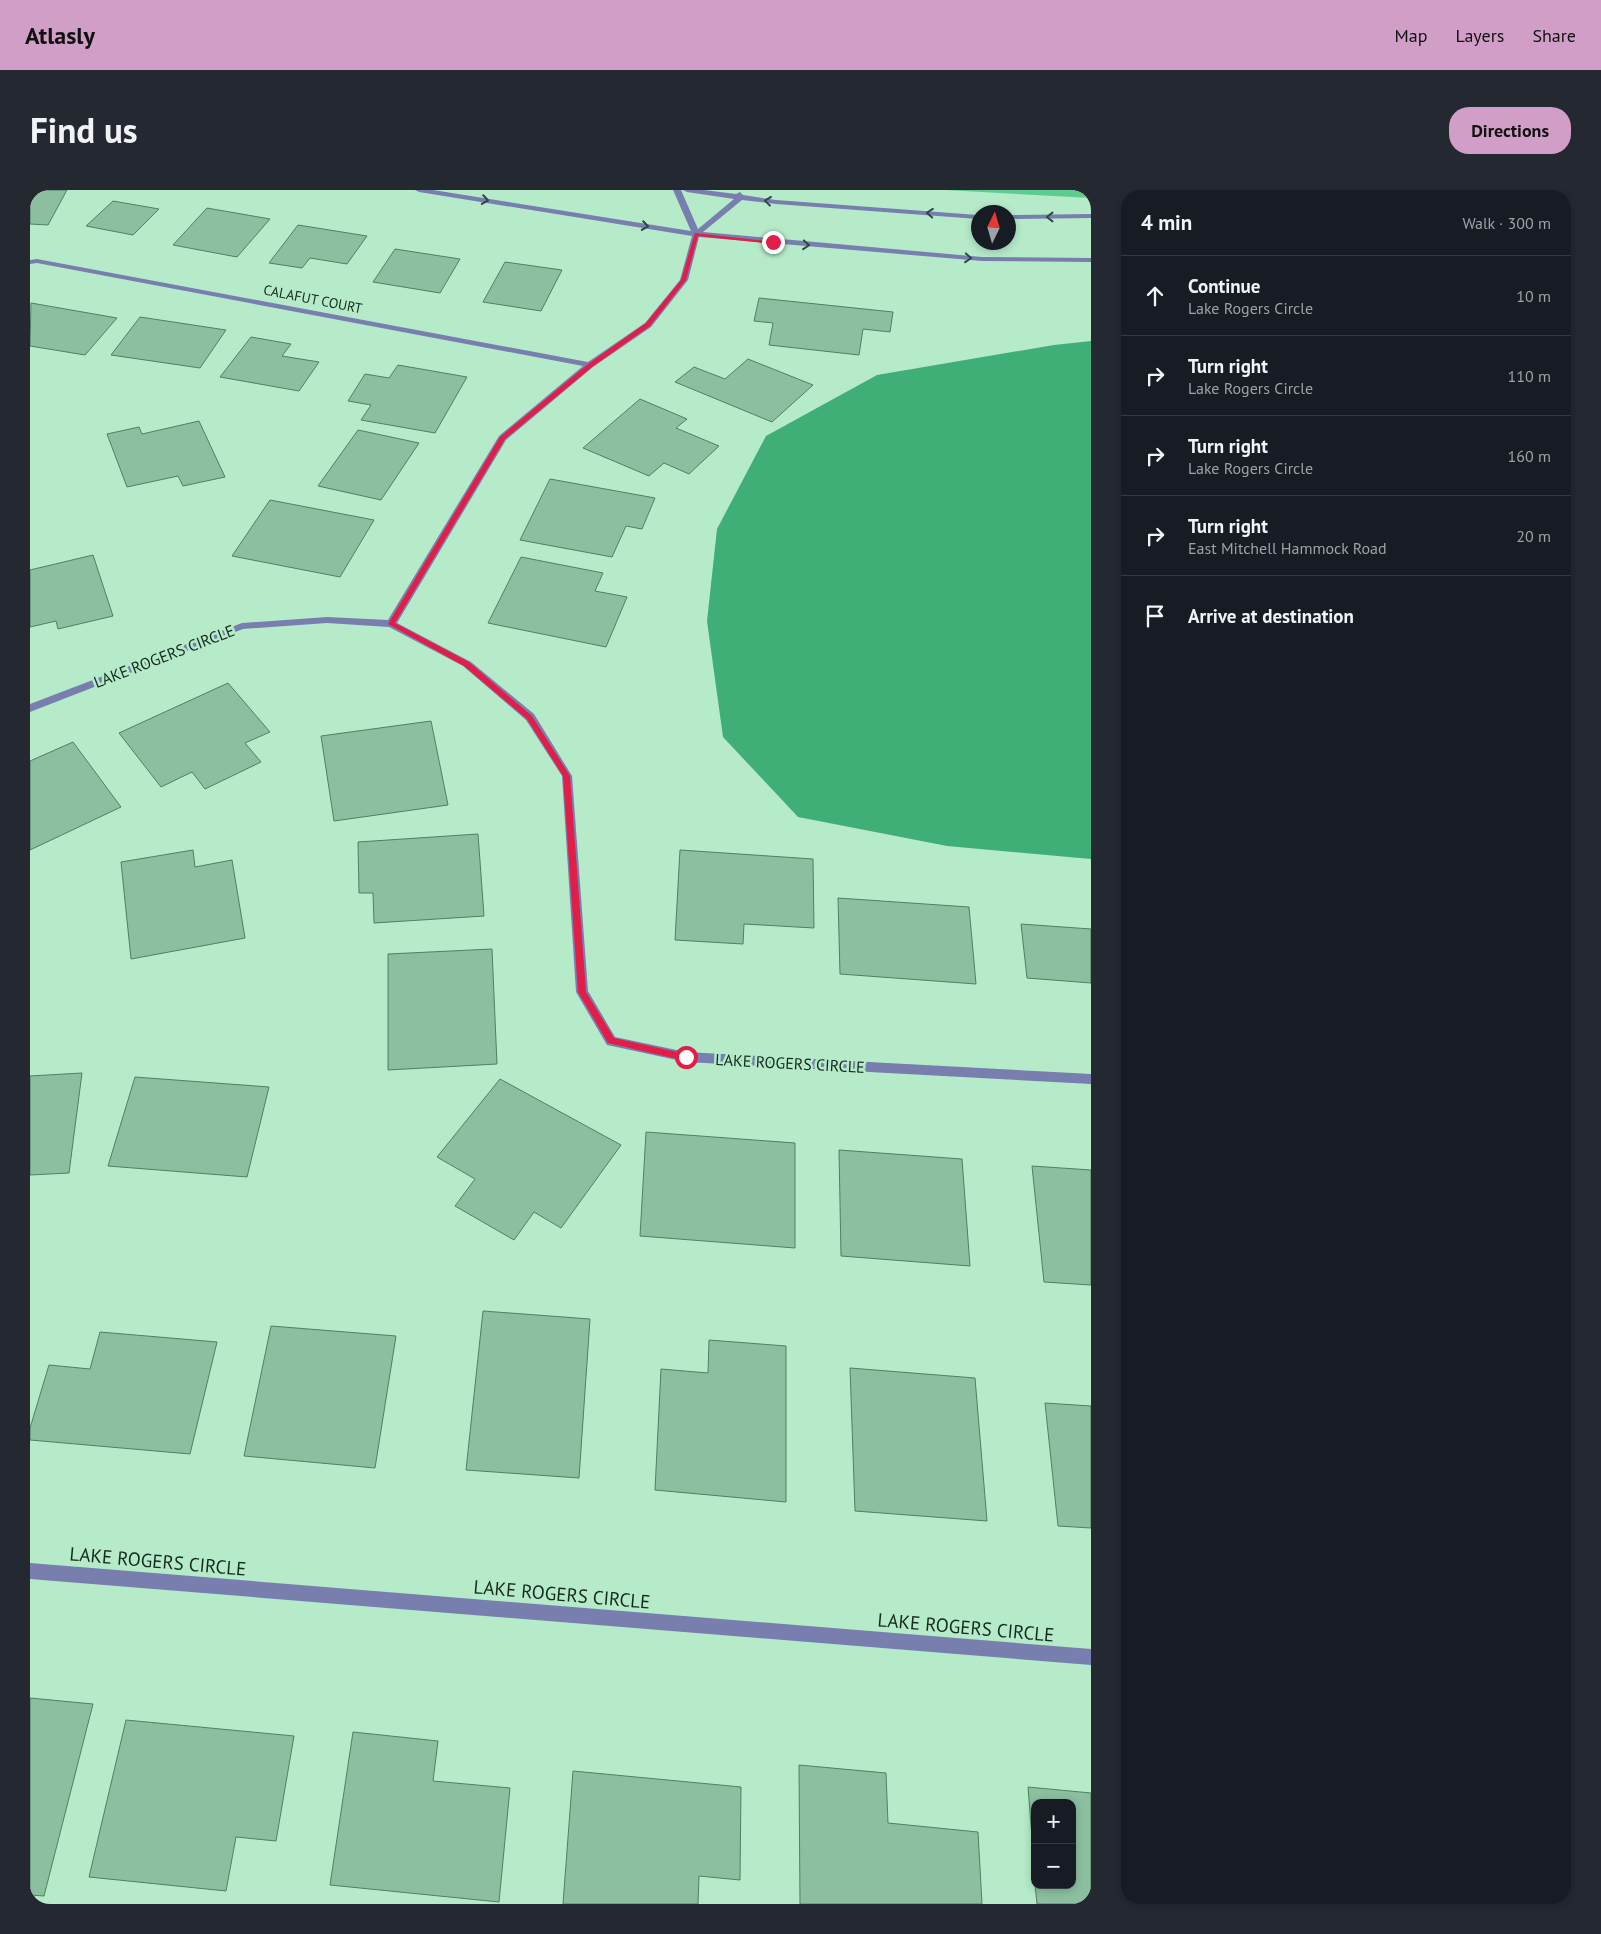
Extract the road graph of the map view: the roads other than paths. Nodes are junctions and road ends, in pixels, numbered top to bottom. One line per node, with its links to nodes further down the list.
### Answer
1 (419, 190): 8 (street, one-way to 8)
2 (677, 190): 8 (street)
3 (687, 190): 4 (street)
4 (741, 194): 5 (street, one-way to 4); 8 (street)
5 (971, 216)
6 (1091, 216): 7 (street, one-way to 7)
7 (1016, 217)
8 (696, 234): 9 (street, one-way to 9); 11 (street)
9 (1091, 260)
10 (30, 262): 11 (street, CALAFUT COURT)
11 (590, 365): 12 (street)
12 (392, 624): 13 (street, LAKE ROGERS CIRCLE); 14 (street, LAKE ROGERS CIRCLE)
13 (30, 708)
14 (1091, 1079)
15 (30, 1571): 16 (street, LAKE ROGERS CIRCLE)
16 (1091, 1657)

